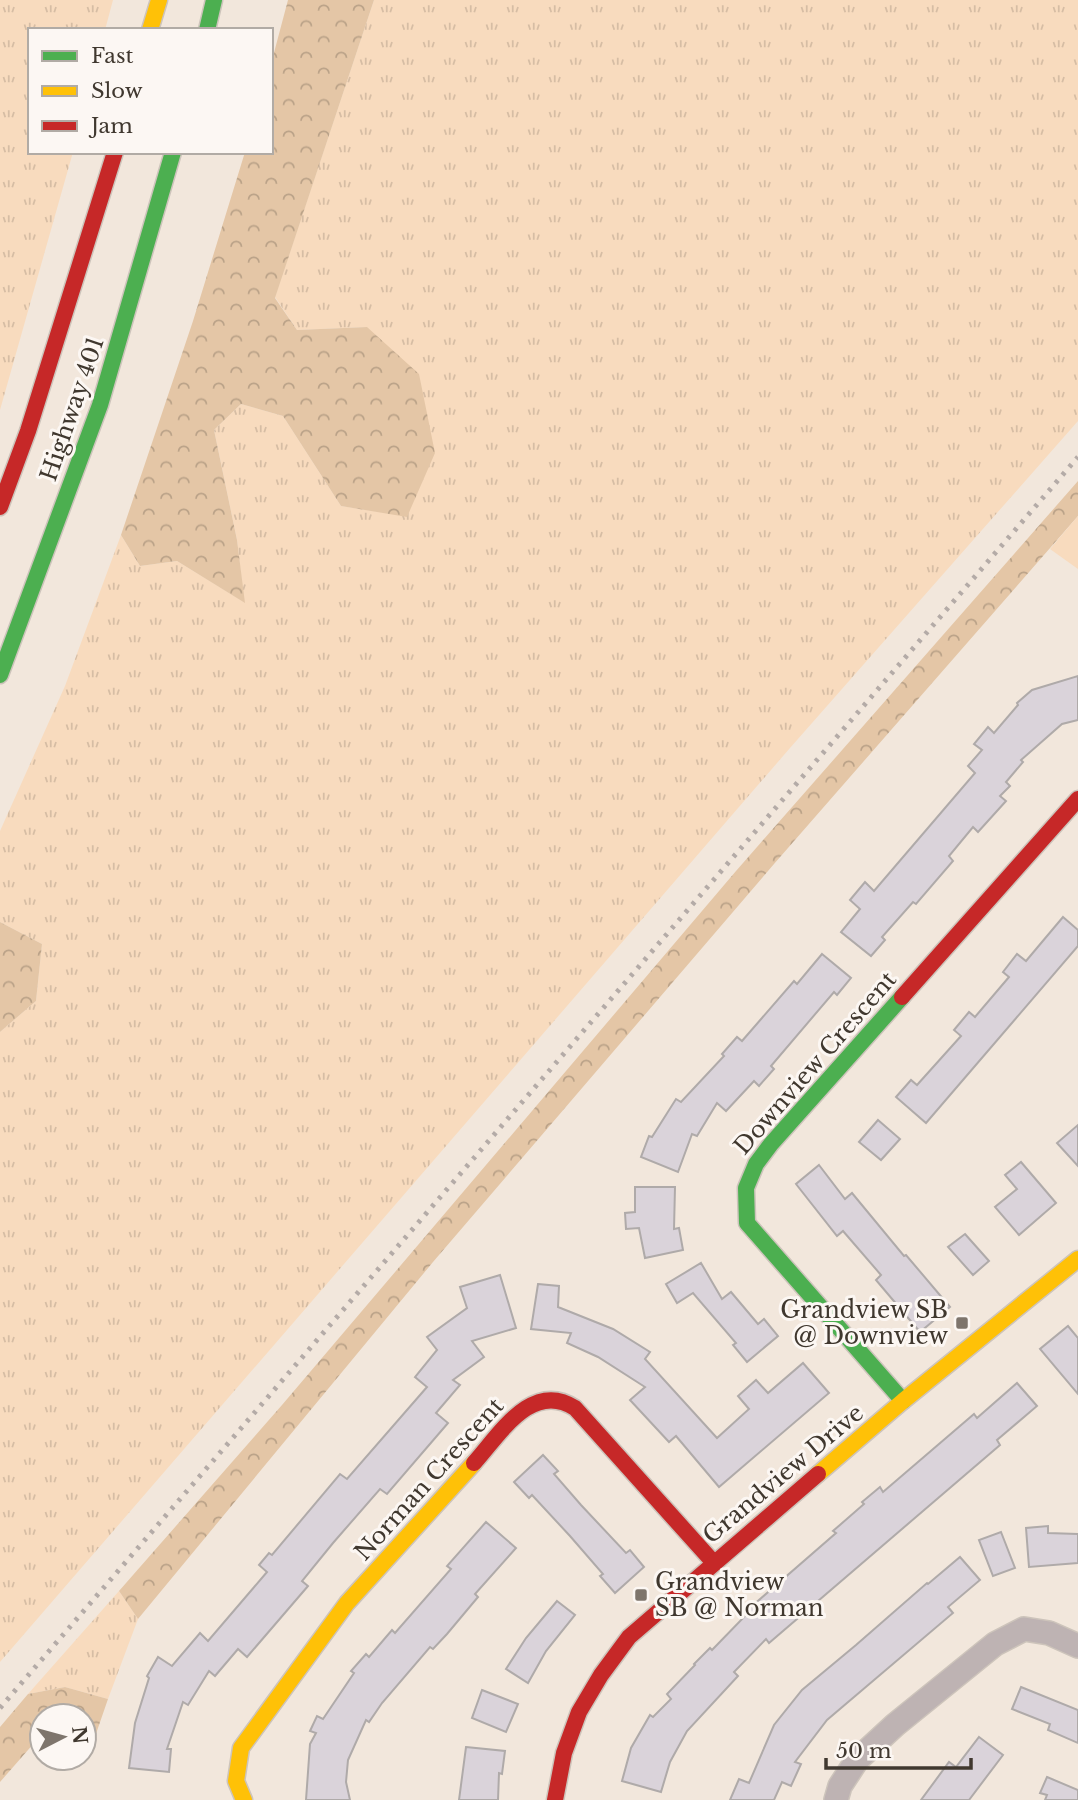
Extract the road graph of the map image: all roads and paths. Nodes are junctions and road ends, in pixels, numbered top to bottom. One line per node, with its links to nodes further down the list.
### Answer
1 (159, 0): 3 (main road)
2 (214, 0): 4 (main road)
3 (151, 28)
4 (207, 28)
5 (114, 154): 7 (main road, Highway 401)
6 (172, 154): 8 (main road, Highway 401)
7 (0, 507)
8 (0, 675)
9 (1078, 799): 11 (main road, Downview Crescent)
10 (1078, 1259): 11 (main road, Grandview Drive)
11 (903, 1401): 12 (main road, Grandview Drive)
12 (713, 1563): 14 (main road, Norman Crescent); 15 (main road, Grandview Drive)
13 (1078, 1646): 16 (street)
14 (244, 1800)
15 (555, 1800)
16 (836, 1800)

